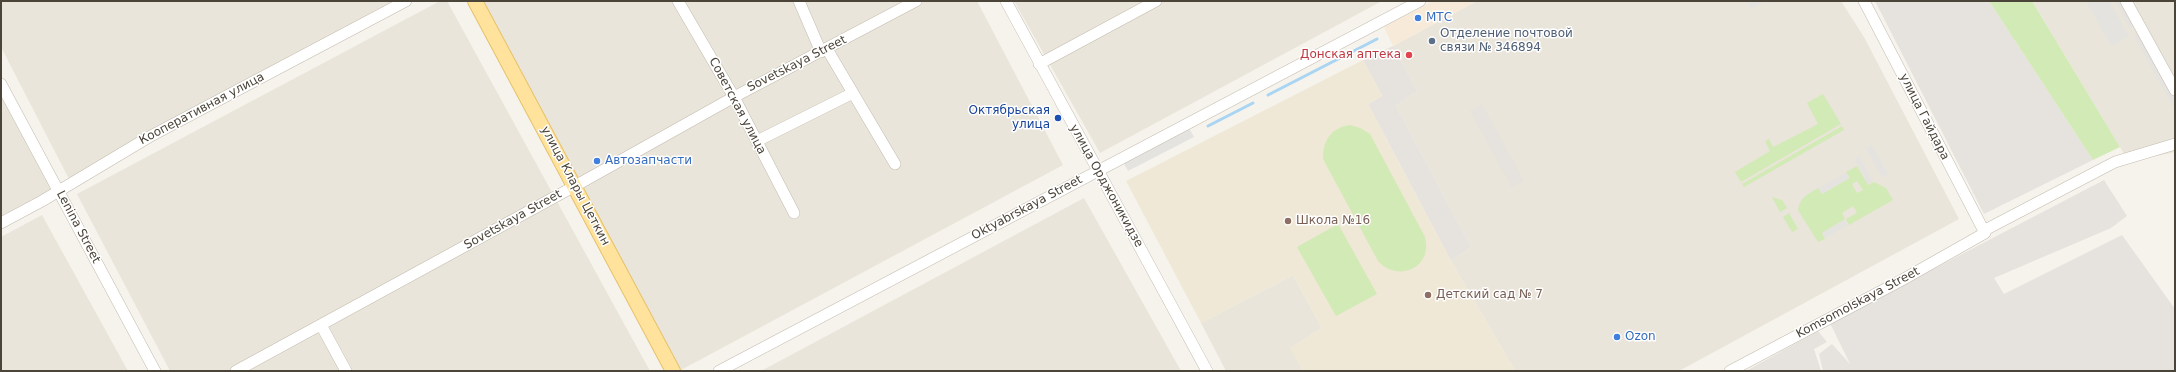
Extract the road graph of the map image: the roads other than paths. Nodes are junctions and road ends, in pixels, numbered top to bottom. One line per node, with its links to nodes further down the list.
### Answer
1 (406, 1): 22 (street, Кооперативная улица)
2 (475, 1): 21 (main road, улица Клары Цеткин)
3 (678, 1): 16 (street, Советская улица)
4 (799, 1): 11 (street)
5 (916, 1): 11 (street, Sovetskaya Street)
6 (1006, 1): 12 (street, улица Орджоникидзе)
7 (1156, 1): 12 (street)
8 (1420, 1): 20 (street, Oktyabrskaya Street)
9 (1864, 1): 25 (street, улица Гайдара)
10 (2126, 1): 14 (street)
11 (824, 50): 15 (street); 16 (street, Sovetskaya Street)
12 (1039, 64): 20 (street, улица Орджоникидзе)
13 (1, 84): 22 (street, Lenina Street)
14 (2175, 90)
15 (853, 93): 17 (street); 19 (street)
16 (734, 97): 17 (street, Советская улица); 21 (street, Sovetskaya Street)
17 (757, 141): 23 (street, Советская улица)
18 (2175, 144): 25 (street, Komsomolskaya Street)
19 (895, 164)
20 (1098, 170): 31 (street, Oktyabrskaya Street); 32 (street, улица Орджоникидзе)
21 (575, 186): 26 (street, Sovetskaya Street); 30 (main road, улица Клары Цеткин)
22 (58, 191): 24 (street, Кооперативная улица); 27 (street, Lenina Street)
23 (794, 213)
24 (1, 223)
25 (1984, 232): 33 (street, Komsomolskaya Street)
26 (321, 324): 28 (street, Sovetskaya Street); 29 (street)
27 (155, 371)
28 (236, 371)
29 (346, 371)
30 (674, 371)
31 (719, 371)
32 (1207, 371)
33 (1730, 371)

